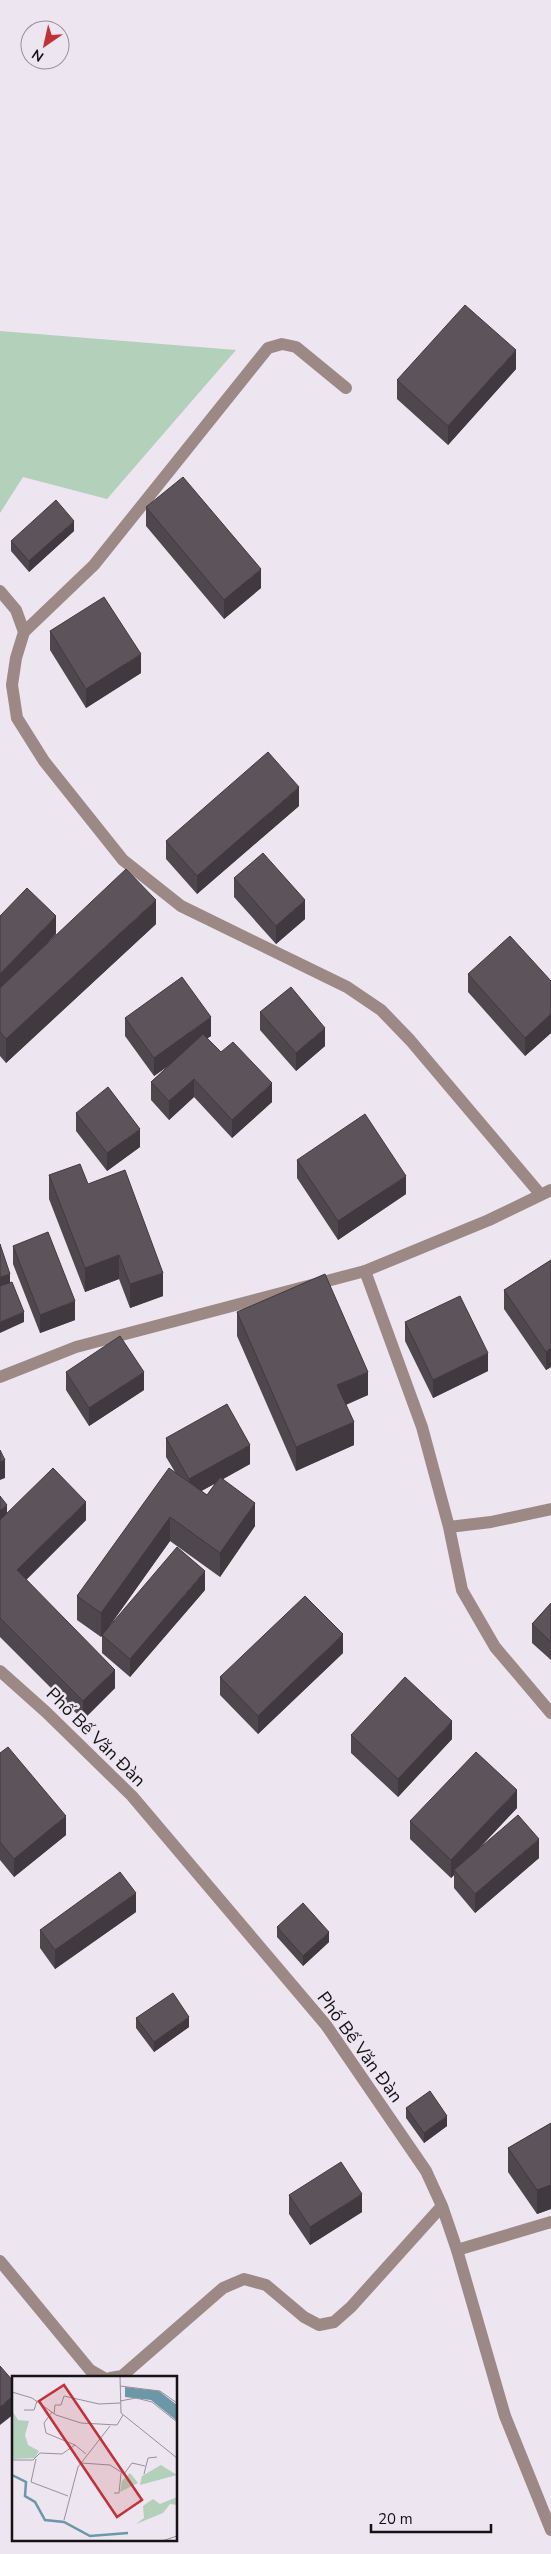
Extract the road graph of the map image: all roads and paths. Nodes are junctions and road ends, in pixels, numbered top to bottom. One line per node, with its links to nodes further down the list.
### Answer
1 (346, 388): 3 (street)
2 (0, 591): 3 (street)
3 (24, 632): 4 (street)
4 (546, 1193): 5 (street)
5 (365, 1271): 6 (street); 8 (street)
6 (0, 1377)
7 (551, 1509): 8 (street)
8 (449, 1527): 10 (street)
9 (0, 1671): 11 (street, Phố Bế Văn Đàn)
10 (551, 1713)
11 (442, 2206): 13 (street, Phố Bế Văn Đàn); 16 (street)
12 (551, 2222): 13 (street)
13 (457, 2250): 17 (street, Phố Bế Văn Đàn)
14 (0, 2260): 15 (street)
15 (100, 2376)
16 (122, 2376)
17 (551, 2530)

